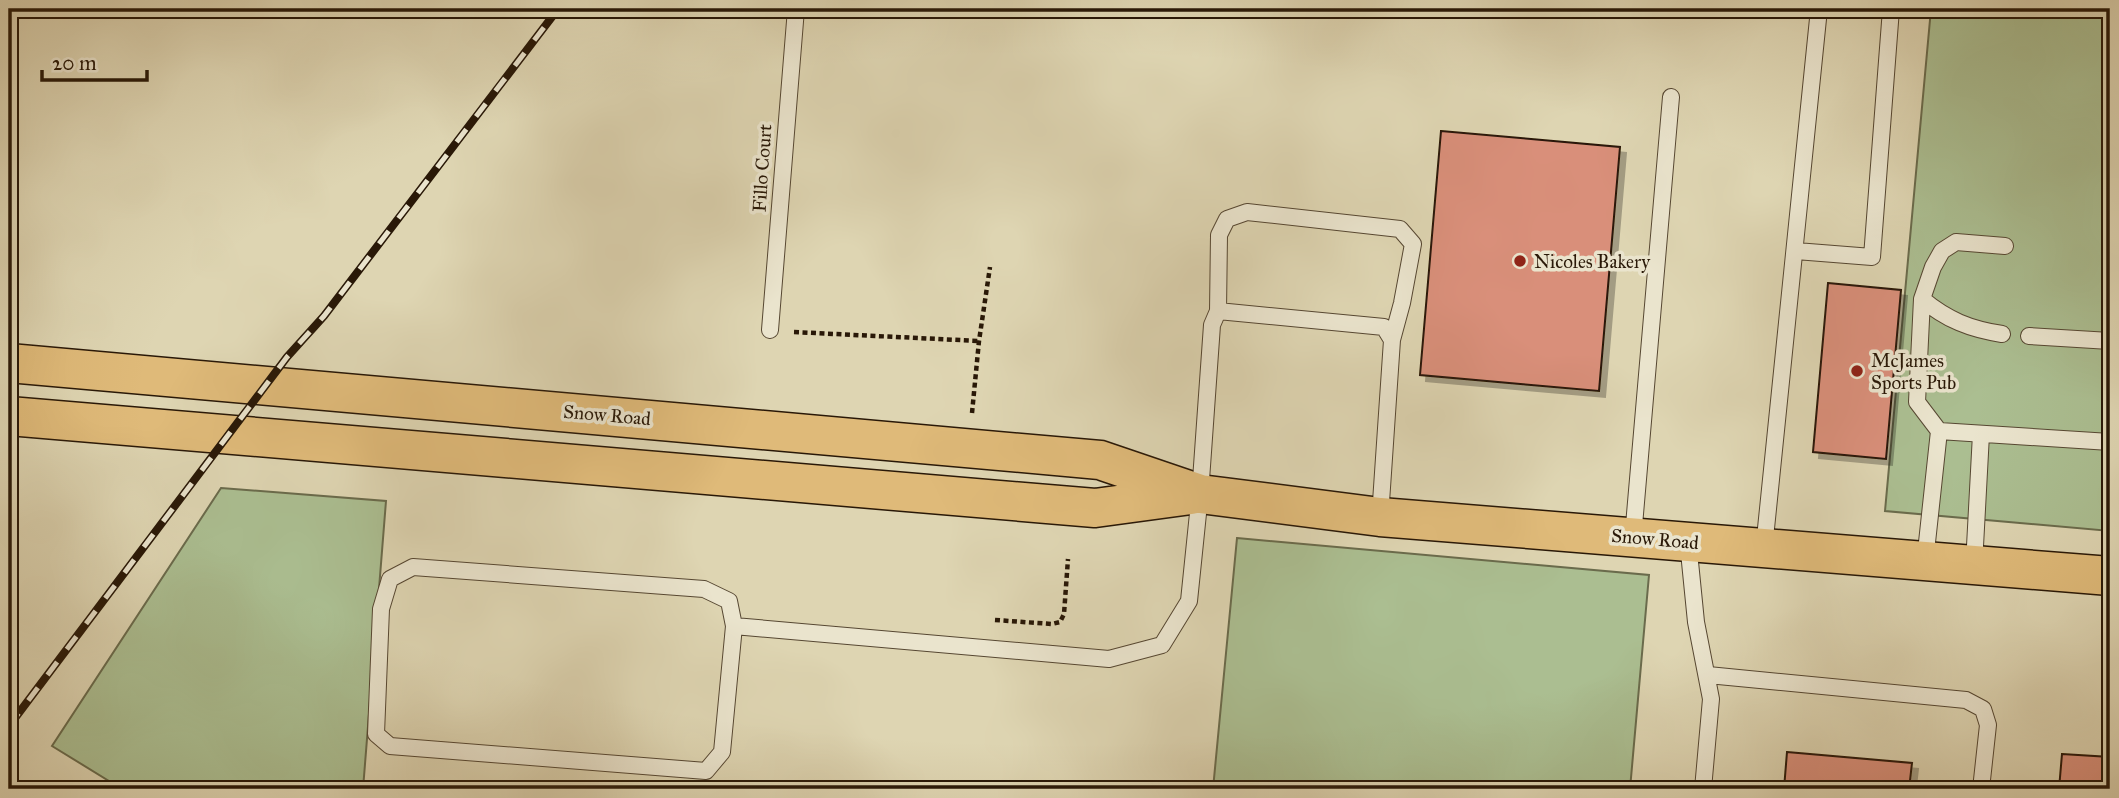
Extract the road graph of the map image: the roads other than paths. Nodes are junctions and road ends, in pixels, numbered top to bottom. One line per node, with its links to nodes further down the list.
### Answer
1 (796, 9): 9 (lane, Fillo Court)
2 (1819, 9): 6 (lane)
3 (1891, 9): 6 (lane)
4 (1671, 97): 21 (lane)
5 (2005, 246): 7 (lane)
6 (1796, 251): 23 (lane)
7 (1922, 299): 10 (lane); 16 (lane)
8 (1218, 311): 12 (lane); 12 (lane); 19 (lane)
9 (770, 330)
10 (2002, 334)
11 (2029, 335): 13 (lane)
12 (1392, 340): 20 (lane)
13 (2110, 341)
14 (9, 363): 19 (main road, Snow Road)
15 (9, 416): 19 (main road, Snow Road)
16 (1939, 431): 17 (lane); 24 (lane)
17 (1981, 434): 18 (lane); 25 (lane)
18 (2110, 442)
19 (1200, 494): 20 (main road, Snow Road); 27 (lane)
20 (1380, 517): 21 (main road, Snow Road)
21 (1633, 537): 22 (main road, Snow Road)
22 (1688, 542): 23 (main road, Snow Road); 28 (lane)
23 (1763, 548): 24 (main road, Snow Road)
24 (1925, 561): 25 (main road, Snow Road)
25 (1973, 565): 26 (main road, Snow Road)
26 (2110, 576)
27 (734, 626): 27 (lane)
28 (1708, 675): 29 (lane); 30 (lane)
29 (1703, 789)
30 (1981, 789)

